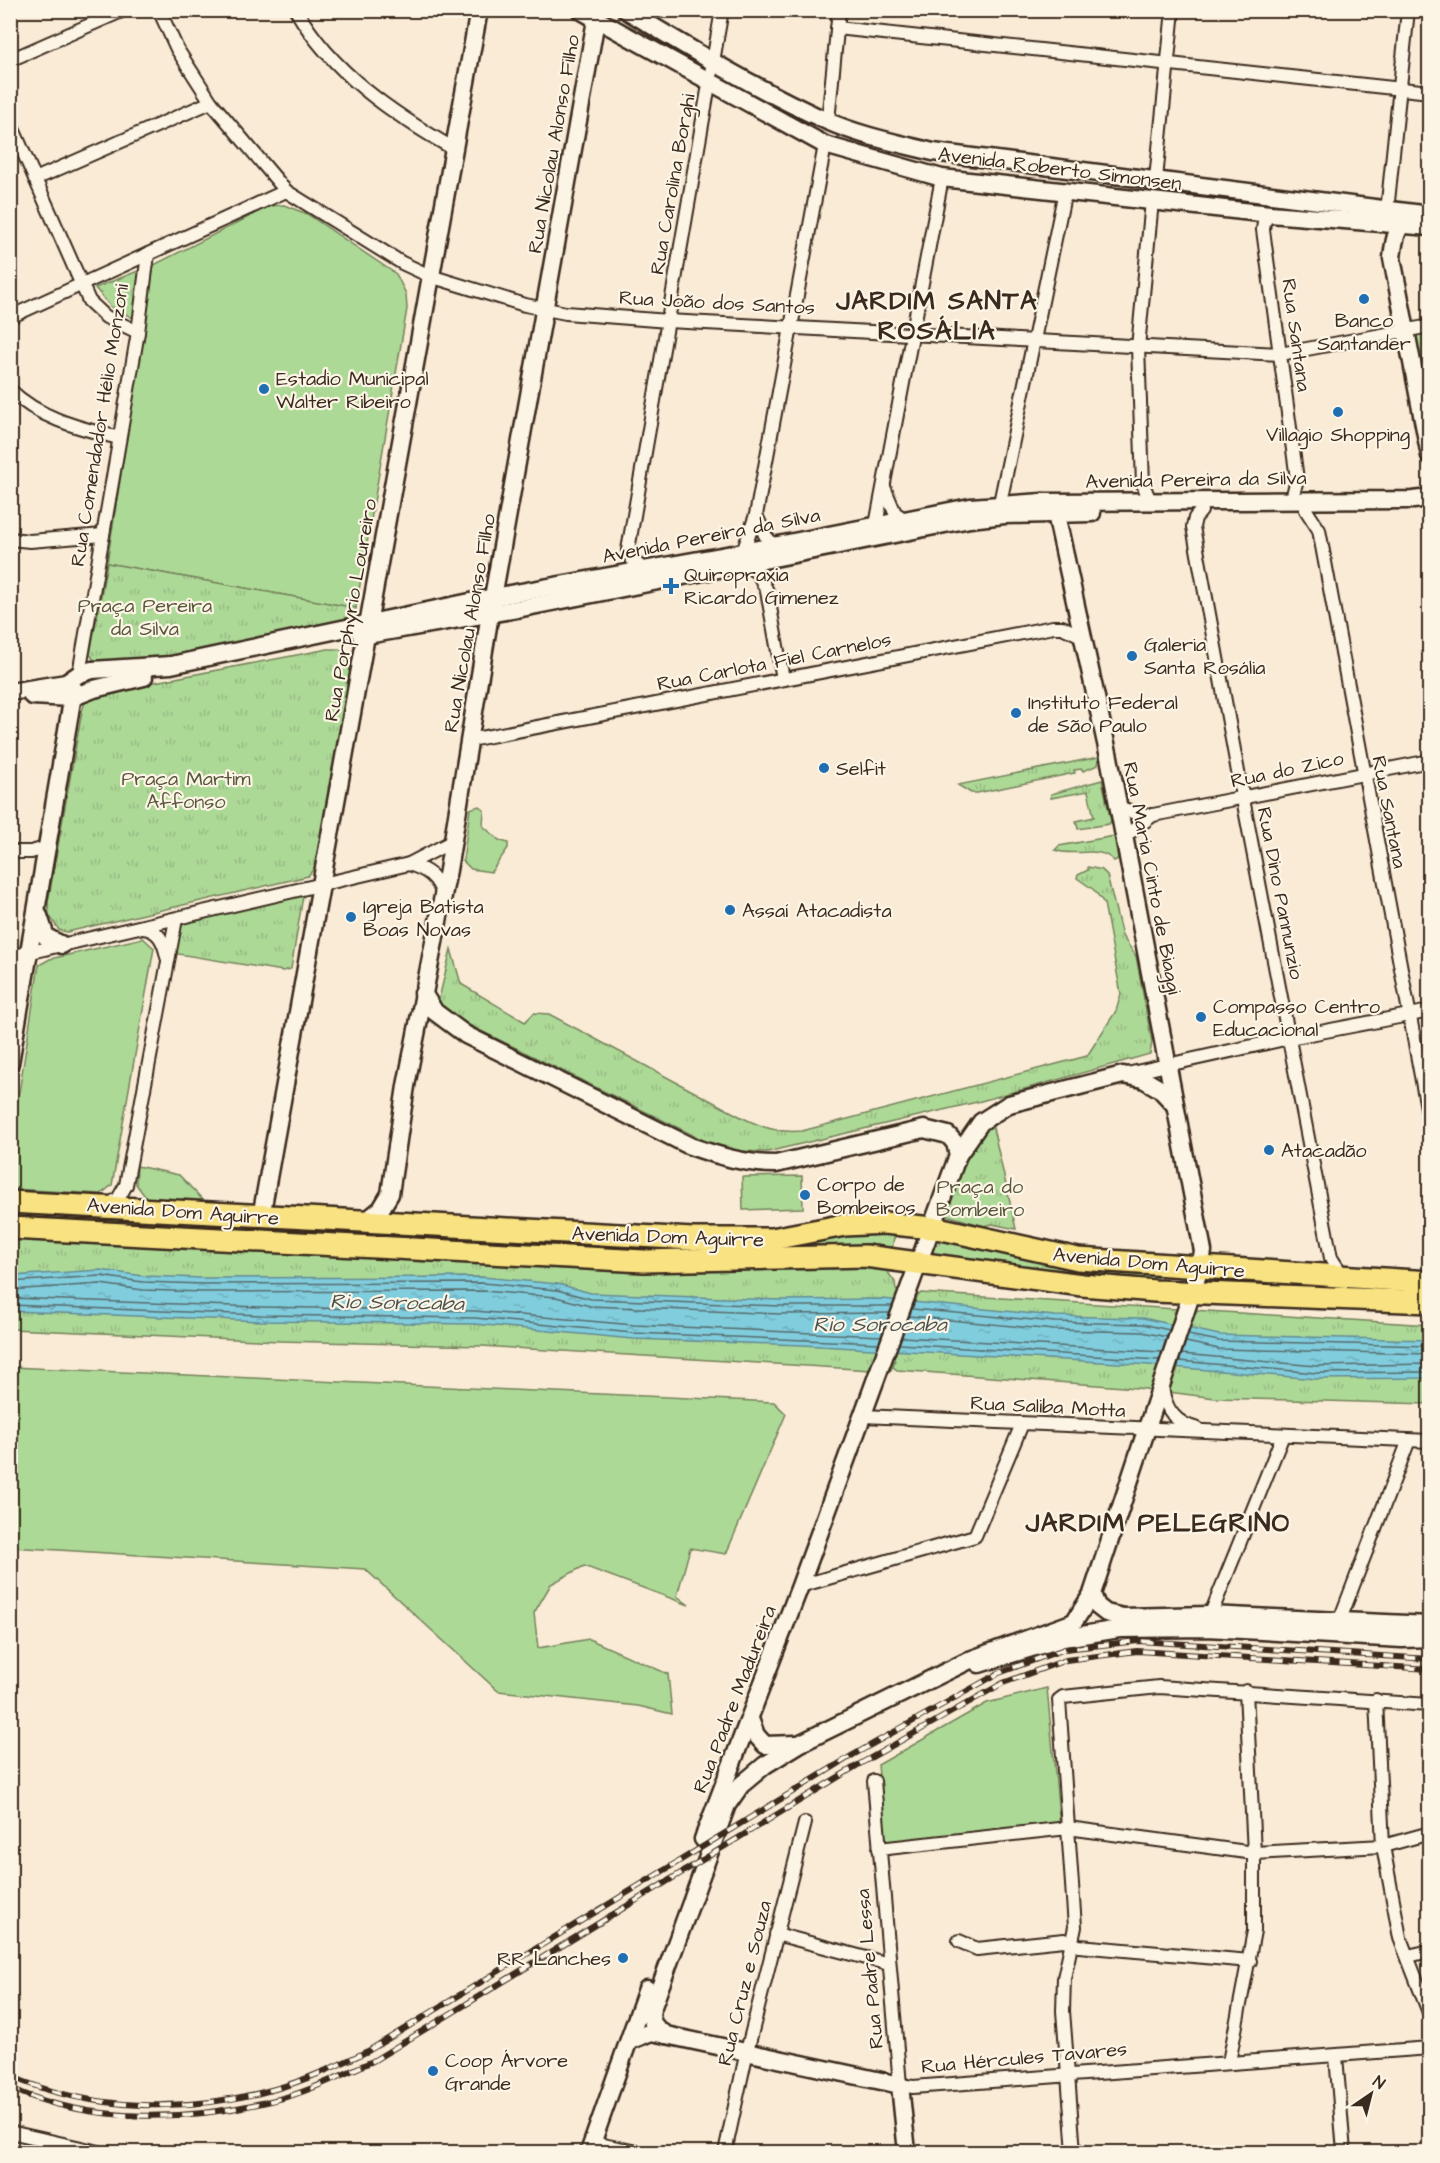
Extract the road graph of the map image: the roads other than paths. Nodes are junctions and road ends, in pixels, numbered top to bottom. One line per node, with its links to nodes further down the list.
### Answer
1 (124, 10): 13 (street)
2 (159, 10): 19 (street, Rua João dos Santos)
3 (296, 10): 23 (street)
4 (478, 10): 23 (main road, Rua Porphyrio Loureiro)
5 (580, 10): 11 (main road, Avenida Roberto Simonsen)
6 (626, 10): 14 (main road, Avenida Roberto Simonsen)
7 (722, 10): 14 (street, Rua Carolina Borghi)
8 (839, 10): 12 (street)
9 (1173, 10): 15 (street)
10 (1408, 10): 17 (street)
11 (596, 20): 16 (main road, Avenida Roberto Simonsen); 42 (main road, Rua Nicolau Alonso Filho)
12 (837, 28): 15 (street); 20 (street)
13 (10, 60)
14 (713, 62): 16 (street, Rua Carolina Borghi); 20 (main road, Avenida Roberto Simonsen)
15 (1169, 63): 17 (street); 26 (street)
16 (709, 83): 22 (main road, Avenida Roberto Simonsen); 44 (street, Rua Carolina Borghi)
17 (1401, 88): 18 (street); 31 (street)
18 (1430, 92)
19 (211, 102): 25 (street); 27 (street, Rua João dos Santos)
20 (828, 121): 26 (main road, Avenida Roberto Simonsen)
21 (10, 122): 25 (street)
22 (825, 145): 24 (main road, Avenida Roberto Simonsen); 45 (street)
23 (454, 149): 40 (main road, Rua Porphyrio Loureiro)
24 (942, 177): 28 (main road, Avenida Roberto Simonsen); 49 (street)
25 (35, 178): 41 (street)
26 (1156, 179): 30 (main road, Avenida Roberto Simonsen)
27 (286, 190): 38 (street); 40 (street, Rua João dos Santos)
28 (1065, 191): 29 (main road, Avenida Roberto Simonsen); 50 (street)
29 (1152, 201): 32 (main road, Avenida Roberto Simonsen); 51 (street)
30 (1316, 202): 31 (main road, Avenida Roberto Simonsen); 32 (main road)
31 (1388, 211): 33 (main road, Avenida Roberto Simonsen); 34 (main road)
32 (1270, 214): 34 (main road, Avenida Roberto Simonsen); 52 (street, Rua Santana)
33 (1430, 215)
34 (1352, 219): 36 (main road, Avenida Roberto Simonsen); 39 (main road)
35 (1430, 221): 36 (main road)
36 (1402, 224): 37 (main road, Avenida Roberto Simonsen); 39 (main road)
37 (1430, 227)
38 (148, 254): 41 (street); 48 (street, Rua Comendador Hélio Monzoni)
39 (1392, 258): 47 (main road)
40 (430, 276): 42 (street, Rua João dos Santos); 77 (main road, Rua Porphyrio Loureiro)
41 (80, 285): 43 (street); 48 (street)
42 (545, 309): 44 (street, Rua João dos Santos); 75 (main road, Rua Nicolau Alonso Filho)
43 (10, 317)
44 (668, 321): 45 (street, Rua João dos Santos); 73 (street, Rua Carolina Borghi)
45 (791, 326): 49 (street, Rua João dos Santos); 66 (street)
46 (1430, 326): 47 (street, Rua João dos Santos)
47 (1406, 330): 52 (street, Rua João dos Santos); 55 (main road)
48 (138, 332): 54 (street, Rua Comendador Hélio Monzoni)
49 (913, 333): 50 (street, Rua João dos Santos); 56 (street)
50 (1034, 340): 51 (street, Rua João dos Santos); 61 (street)
51 (1138, 346): 52 (street, Rua João dos Santos); 59 (street)
52 (1280, 354): 58 (street, Rua Santana)
53 (10, 390): 54 (street)
54 (119, 438): 69 (street, Rua Comendador Hélio Monzoni)
55 (1430, 456)
56 (883, 486): 67 (street); 68 (street)
57 (1430, 498): 58 (main road, Avenida Pereira da Silva)
58 (1292, 499): 59 (main road, Avenida Pereira da Silva)
59 (1150, 501): 60 (main road, Avenida Pereira da Silva)
60 (1043, 502): 61 (main road, Avenida Pereira da Silva); 65 (main road)
61 (1000, 503): 67 (main road, Avenida Pereira da Silva)
62 (1306, 510): 63 (main road, Avenida Pereira da Silva); 64 (main road, Avenida Pereira da Silva); 88 (street, Rua Santana)
63 (1430, 510)
64 (1200, 511): 65 (main road, Avenida Pereira da Silva); 89 (street, Rua Dino Pannunzio)
65 (1056, 514): 71 (main road, Avenida Pereira da Silva); 78 (main road, Rua Maria Cinto de Biaggi)
66 (756, 515): 71 (street); 72 (street)
67 (904, 519): 68 (main road, Avenida Pereira da Silva)
68 (876, 525): 71 (main road, Avenida Pereira da Silva)
69 (103, 535): 70 (street); 80 (street, Rua Comendador Hélio Monzoni)
70 (10, 540)
71 (772, 552): 72 (main road, Avenida Pereira da Silva); 74 (street)
72 (743, 558): 73 (main road, Avenida Pereira da Silva); 74 (street); 75 (main road, Avenida Pereira da Silva)
73 (645, 570): 75 (main road, Avenida Pereira da Silva)
74 (767, 591): 81 (street)
75 (492, 605): 76 (main road, Avenida Pereira da Silva); 77 (main road, Avenida Pereira da Silva); 79 (main road, Rua Nicolau Alonso Filho)
76 (467, 617): 77 (main road, Avenida Pereira da Silva); 79 (main road)
77 (368, 630): 80 (main road, Avenida Pereira da Silva); 84 (main road, Avenida Pereira da Silva); 98 (main road, Rua Porphyrio Loureiro)
78 (1084, 637): 81 (street, Rua Carlota Fiel Carnelos); 90 (main road, Rua Maria Cinto de Biaggi)
79 (486, 638): 86 (main road, Rua Nicolau Alonso Filho)
80 (79, 674): 82 (main road, Avenida Pereira da Silva); 84 (main road, Rua Comendador Hélio Monzoni)
81 (783, 679): 86 (street, Rua Carlota Fiel Carnelos)
82 (10, 693): 83 (main road, Avenida Pereira da Silva)
83 (46, 696): 84 (main road, Avenida Pereira da Silva); 85 (main road)
84 (71, 698): 85 (main road, Rua Comendador Hélio Monzoni)
85 (68, 716): 94 (main road, Rua Comendador Hélio Monzoni)
86 (470, 740): 93 (main road, Rua Nicolau Alonso Filho)
87 (1430, 761): 88 (street, Rua do Zico)
88 (1363, 773): 89 (street, Rua do Zico); 109 (street, Rua Santana)
89 (1243, 800): 91 (street, Rua do Zico); 110 (street, Rua Dino Pannunzio)
90 (1119, 807): 91 (street, Rua do Zico); 92 (main road, Rua Maria Cinto de Biaggi)
91 (1153, 815): 92 (street, Rua do Zico)
92 (1124, 837): 112 (main road, Rua Maria Cinto de Biaggi)
93 (453, 841): 96 (street); 97 (main road, Rua Nicolau Alonso Filho)
94 (49, 847): 95 (street); 100 (main road, Rua Comendador Hélio Monzoni)
95 (10, 852)
96 (409, 864): 97 (street); 98 (street); 99 (street)
97 (448, 870): 99 (main road, Rua Nicolau Alonso Filho)
98 (322, 882): 101 (street); 121 (main road, Rua Porphyrio Loureiro)
99 (443, 897): 107 (main road, Rua Nicolau Alonso Filho)
100 (38, 913): 103 (main road); 104 (main road, Rua Comendador Hélio Monzoni)
101 (176, 919): 102 (street); 106 (street)
102 (135, 928): 103 (street); 106 (street)
103 (62, 945): 104 (street)
104 (31, 953): 105 (street); 111 (main road, Rua Comendador Hélio Monzoni)
105 (10, 957)
106 (168, 960): 117 (street)
107 (423, 993): 116 (main road); 122 (main road, Rua Nicolau Alonso Filho)
108 (1430, 1011): 109 (street)
109 (1408, 1015): 110 (street); 115 (street, Rua Santana)
110 (1289, 1038): 112 (street); 128 (street, Rua Dino Pannunzio)
111 (10, 1063)
112 (1168, 1065): 113 (street); 114 (main road, Rua Maria Cinto de Biaggi)
113 (1123, 1075): 114 (main road); 116 (main road)
114 (1175, 1106): 127 (main road, Rua Maria Cinto de Biaggi)
115 (1430, 1124)
116 (958, 1155): 124 (main road)
117 (126, 1185): 119 (street); 120 (street)
118 (10, 1202): 119 (highway, Avenida Dom Aguirre)
119 (104, 1205): 120 (highway, Avenida Dom Aguirre)
120 (145, 1208): 121 (highway, Avenida Dom Aguirre)
121 (261, 1217): 122 (highway, Avenida Dom Aguirre); 125 (highway)
122 (365, 1222): 124 (highway, Avenida Dom Aguirre)
123 (10, 1228): 125 (highway, Avenida Dom Aguirre)
124 (931, 1228): 126 (main road); 127 (highway, Avenida Dom Aguirre)
125 (149, 1235): 126 (highway, Avenida Dom Aguirre)
126 (916, 1268): 130 (highway, Avenida Dom Aguirre); 133 (main road, Rua Padre Madureira)
127 (1200, 1268): 128 (highway, Avenida Dom Aguirre); 130 (main road, Rua Maria Cinto de Biaggi)
128 (1348, 1276): 129 (highway, Avenida Dom Aguirre)
129 (1430, 1282)
130 (1190, 1299): 131 (highway, Avenida Dom Aguirre); 132 (main road, Rua Maria Cinto de Biaggi)
131 (1430, 1302)
132 (1162, 1384): 135 (main road, Rua Maria Cinto de Biaggi); 136 (street, Rua Saliba Motta)
133 (863, 1416): 134 (street, Rua Saliba Motta); 140 (main road, Rua Padre Madureira)
134 (1022, 1424): 135 (street, Rua Saliba Motta); 140 (street)
135 (1147, 1430): 136 (street, Rua Saliba Motta); 141 (main road, Rua Maria Cinto de Biaggi)
136 (1232, 1433): 137 (street, Rua Saliba Motta)
137 (1283, 1435): 138 (street, Rua Saliba Motta); 142 (street)
138 (1409, 1440): 139 (street, Rua Saliba Motta); 143 (street)
139 (1430, 1441)
140 (800, 1586): 150 (main road, Rua Padre Madureira)
141 (1092, 1594): 142 (main road); 146 (main road, Rua Maria Cinto de Biaggi)
142 (1208, 1622): 143 (main road); 145 (main road); 146 (main road)
143 (1339, 1622): 144 (main road)
144 (1430, 1624)
145 (1430, 1638)
146 (952, 1670): 151 (main road)
147 (1246, 1691): 148 (street); 154 (street); 158 (street)
148 (1376, 1700): 149 (street); 156 (street)
149 (1430, 1705)
150 (750, 1719): 151 (main road); 168 (main road, Rua Padre Madureira)
151 (801, 1743): 167 (main road, Rua Padre Madureira)
152 (874, 1781): 157 (street, Rua Padre Lessa)
153 (805, 1823): 159 (street, Rua Cruz e Souza)
154 (1068, 1828): 157 (street); 158 (street); 161 (street)
155 (1430, 1833): 156 (street)
156 (1383, 1846): 158 (street); 163 (street)
157 (879, 1849): 165 (street, Rua Padre Lessa)
158 (1254, 1853): 164 (street)
159 (776, 1934): 165 (street); 170 (street, Rua Cruz e Souza)
160 (959, 1941): 161 (street)
161 (1073, 1942): 164 (street); 173 (street)
162 (1430, 1951): 163 (street)
163 (1408, 1956): 166 (street)
164 (1250, 1960): 172 (street)
165 (889, 1964): 174 (street, Rua Padre Lessa)
166 (1430, 2014)
167 (666, 2035): 168 (main road, Rua Hércules Tavares); 170 (main road, Rua Hércules Tavares)
168 (628, 2041): 176 (main road, Rua Padre Madureira)
169 (1430, 2048): 171 (street, Rua Hércules Tavares)
170 (747, 2051): 174 (main road, Rua Hércules Tavares); 179 (street, Rua Cruz e Souza)
171 (1336, 2056): 172 (street, Rua Hércules Tavares); 182 (street)
172 (1230, 2062): 173 (street, Rua Hércules Tavares)
173 (1067, 2074): 174 (street, Rua Hércules Tavares); 181 (street)
174 (900, 2085): 180 (main road, Rua Padre Lessa)
175 (10, 2132): 177 (street)
176 (591, 2148): 178 (street)
177 (99, 2152)
178 (637, 2152)
179 (725, 2152)
180 (907, 2152)
181 (1074, 2152)
182 (1344, 2152)

